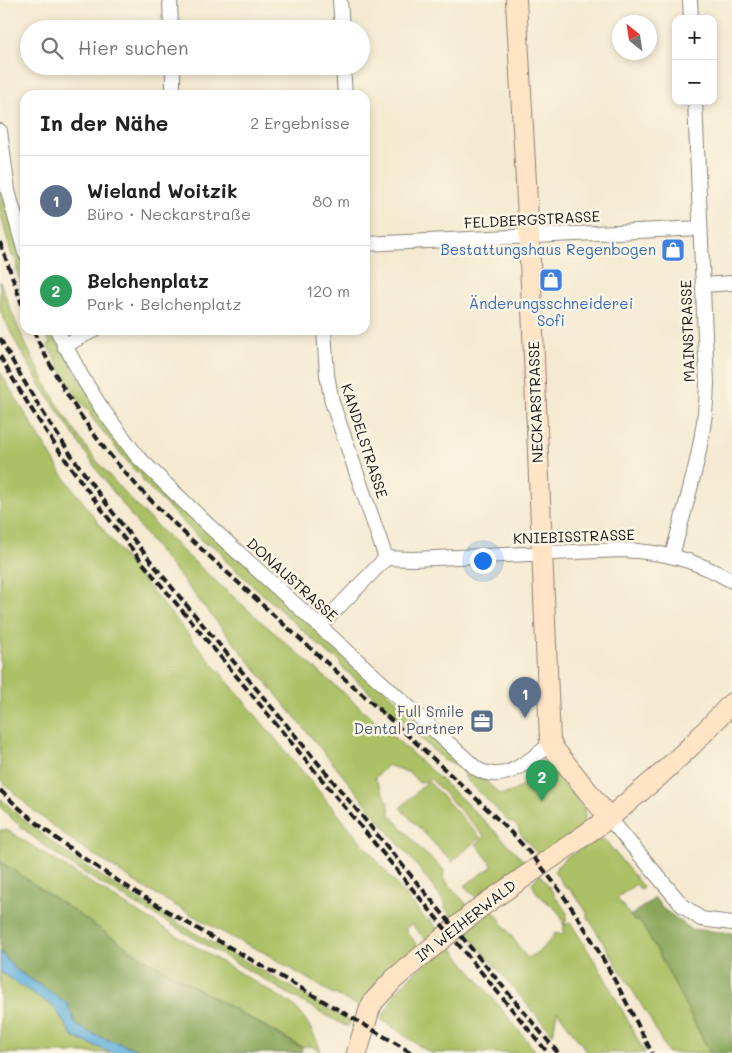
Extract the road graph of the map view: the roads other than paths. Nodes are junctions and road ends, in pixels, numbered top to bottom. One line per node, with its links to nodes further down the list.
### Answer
1 (170, 0): 6 (street)
2 (340, 0): 7 (street)
3 (516, 0): 16 (street, NECKARSTRASSE)
4 (690, 0): 5 (street)
5 (691, 15)
6 (171, 20)
7 (341, 20)
8 (173, 75): 10 (street)
9 (344, 75): 11 (street)
10 (173, 90)
11 (345, 90)
12 (695, 105): 14 (street, MAINSTRASSE)
13 (0, 131): 15 (street)
14 (700, 228): 16 (street, FELDBERGSTRASSE); 19 (street, MAINSTRASSE)
15 (20, 235)
16 (529, 237): 17 (street, FELDBERGSTRASSE); 24 (street, NECKARSTRASSE)
17 (370, 244)
18 (732, 284): 19 (street)
19 (703, 285): 25 (street, MAINSTRASSE)
20 (59, 335): 23 (street, DONAUSTRASSE)
21 (85, 335): 23 (street)
22 (324, 335): 26 (street, KANDELSTRASSE)
23 (64, 346): 28 (street, DONAUSTRASSE)
24 (542, 554): 25 (street, KNIEBISSTRASSE); 26 (street, KNIEBISSTRASSE); 30 (street, NECKARSTRASSE)
25 (672, 556): 27 (street, KNIEBISSTRASSE)
26 (386, 558): 28 (street)
27 (732, 581)
28 (320, 626): 30 (street, DONAUSTRASSE)
29 (732, 703): 31 (street, IM WEIHERWALD)
30 (551, 744): 31 (street)
31 (609, 818): 32 (street); 33 (street, IM WEIHERWALD)
32 (732, 923)
33 (357, 1053)

